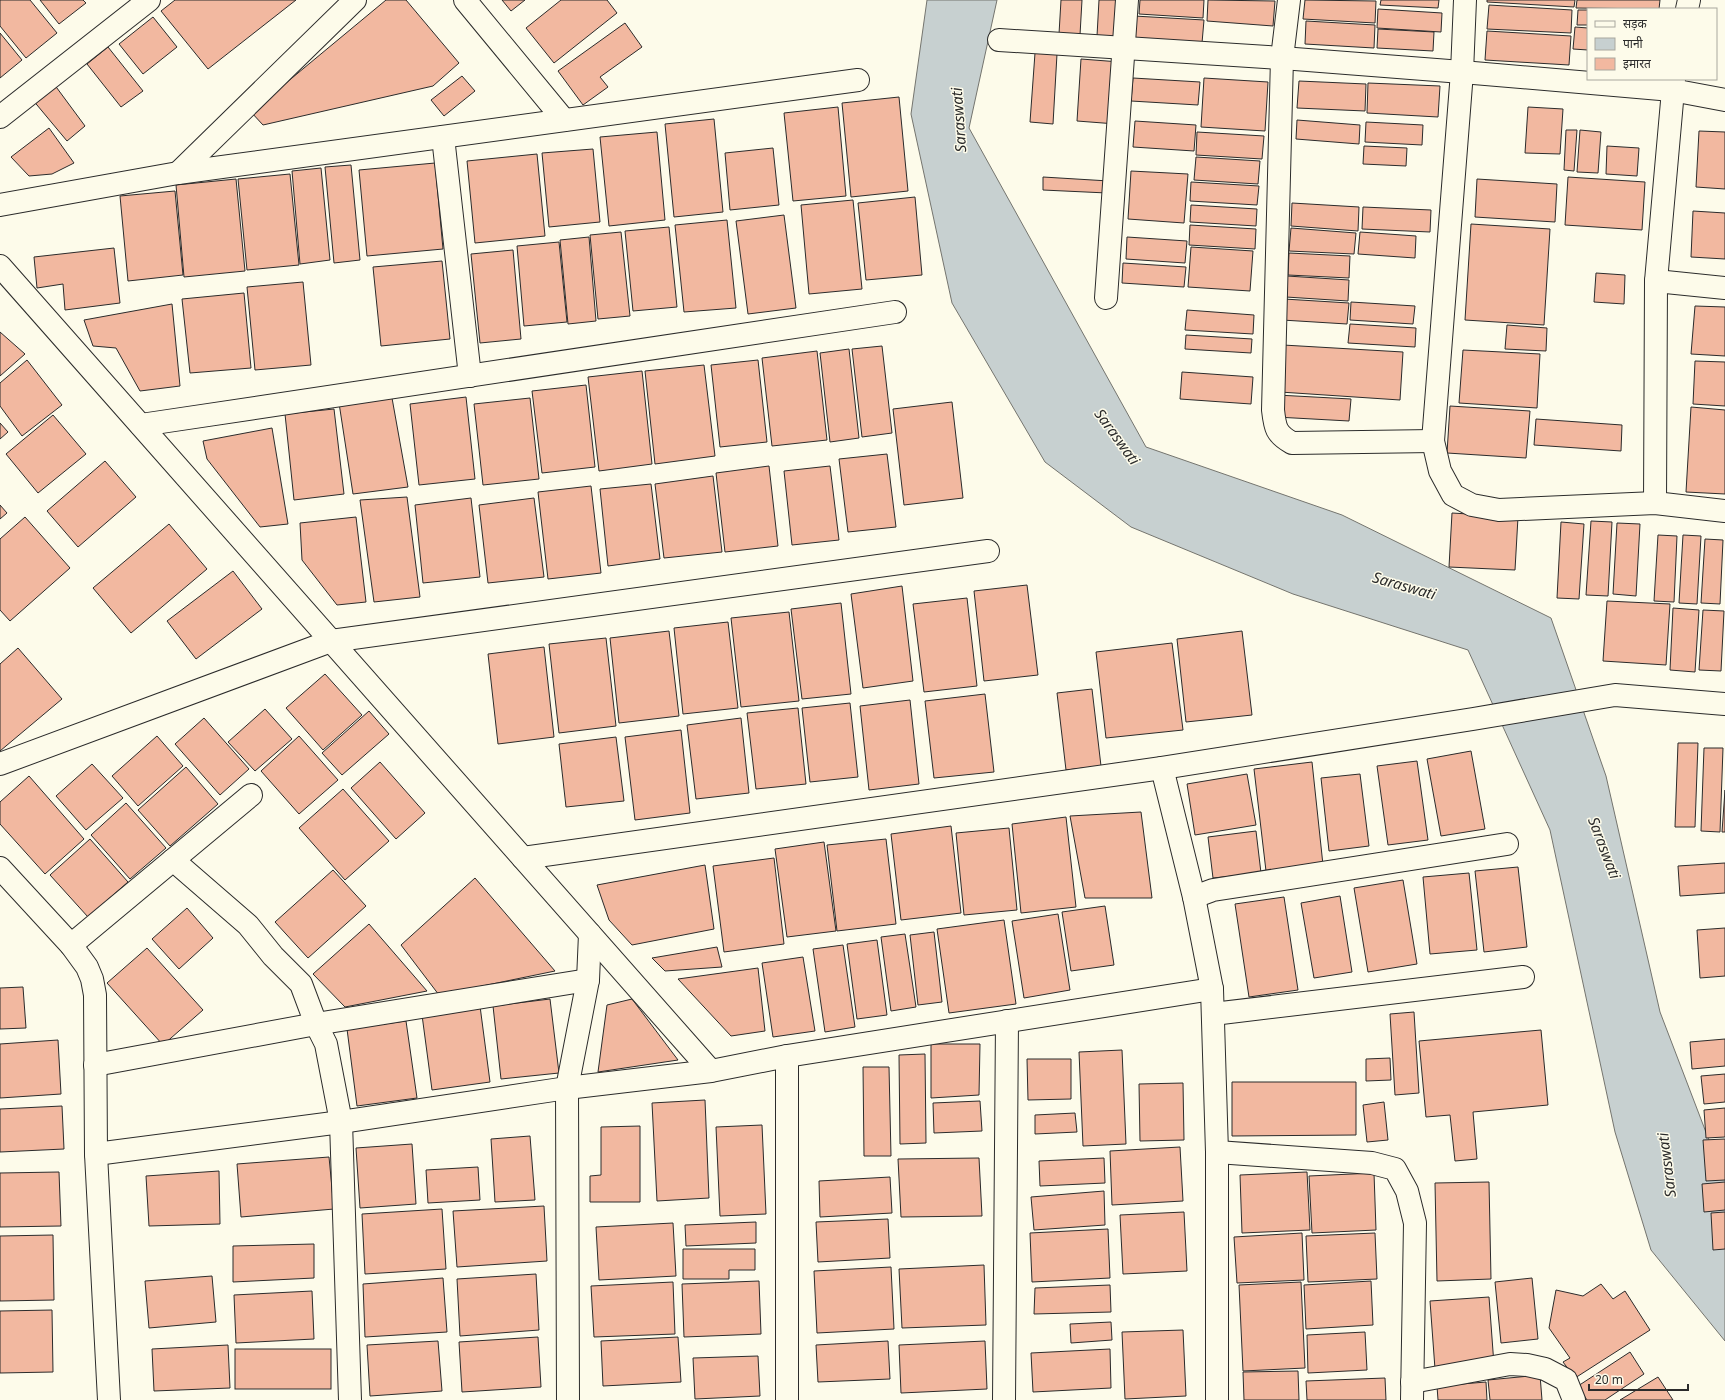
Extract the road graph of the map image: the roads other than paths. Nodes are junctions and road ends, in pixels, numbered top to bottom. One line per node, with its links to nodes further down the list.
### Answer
1 (149, 0): 16 (street)
2 (355, 0): 19 (street)
3 (464, 0): 17 (street)
4 (1127, 0): 8 (street)
5 (1289, 0): 9 (street)
6 (1465, 0): 10 (street)
7 (999, 40): 8 (street)
8 (1123, 49): 9 (street); 24 (street)
9 (1282, 58): 10 (street); 28 (street)
10 (1462, 72): 11 (street); 28 (street)
11 (1587, 79)
12 (858, 80): 17 (street)
13 (1603, 80): 14 (street)
14 (1673, 84): 15 (street); 22 (street)
15 (1725, 100)
16 (0, 117)
17 (564, 120): 18 (street)
18 (443, 137): 19 (street); 26 (street)
19 (178, 173): 20 (street)
20 (0, 205)
21 (0, 266): 27 (street)
22 (1656, 281): 23 (street); 29 (street)
23 (1725, 288)
24 (1106, 298)
25 (895, 312): 26 (street)
26 (470, 376): 27 (street)
27 (141, 425): 32 (street)
28 (1433, 441): 29 (street)
29 (1655, 503): 30 (street)
30 (1725, 511)
31 (988, 551): 32 (street)
32 (331, 641): 34 (street); 38 (street)
33 (1725, 704): 35 (street)
34 (0, 764)
35 (1162, 768): 38 (street); 41 (street)
36 (251, 795): 39 (street)
37 (1508, 844): 41 (street)
38 (523, 858): 42 (street)
39 (173, 860): 43 (street); 49 (street)
40 (0, 868): 43 (street)
41 (1194, 897): 46 (street)
42 (590, 934): 45 (street); 52 (street)
43 (71, 945): 51 (street)
44 (1523, 977): 47 (street)
45 (588, 980): 49 (street); 53 (street)
46 (1212, 988): 47 (street); 48 (street)
47 (1213, 1014): 55 (street)
48 (1007, 1021): 50 (street); 62 (street)
49 (316, 1024): 51 (street); 54 (street)
50 (787, 1056): 52 (street); 61 (street)
51 (95, 1065): 56 (street)
52 (711, 1071): 53 (street)
53 (567, 1088): 54 (street); 60 (street)
54 (341, 1122): 56 (street); 59 (street)
55 (1217, 1152): 57 (street); 63 (street)
56 (96, 1154): 58 (street)
57 (1412, 1391): 64 (street)
58 (109, 1400)
59 (350, 1400)
60 (568, 1400)
61 (787, 1400)
62 (1004, 1400)
63 (1217, 1400)
64 (1574, 1400)

